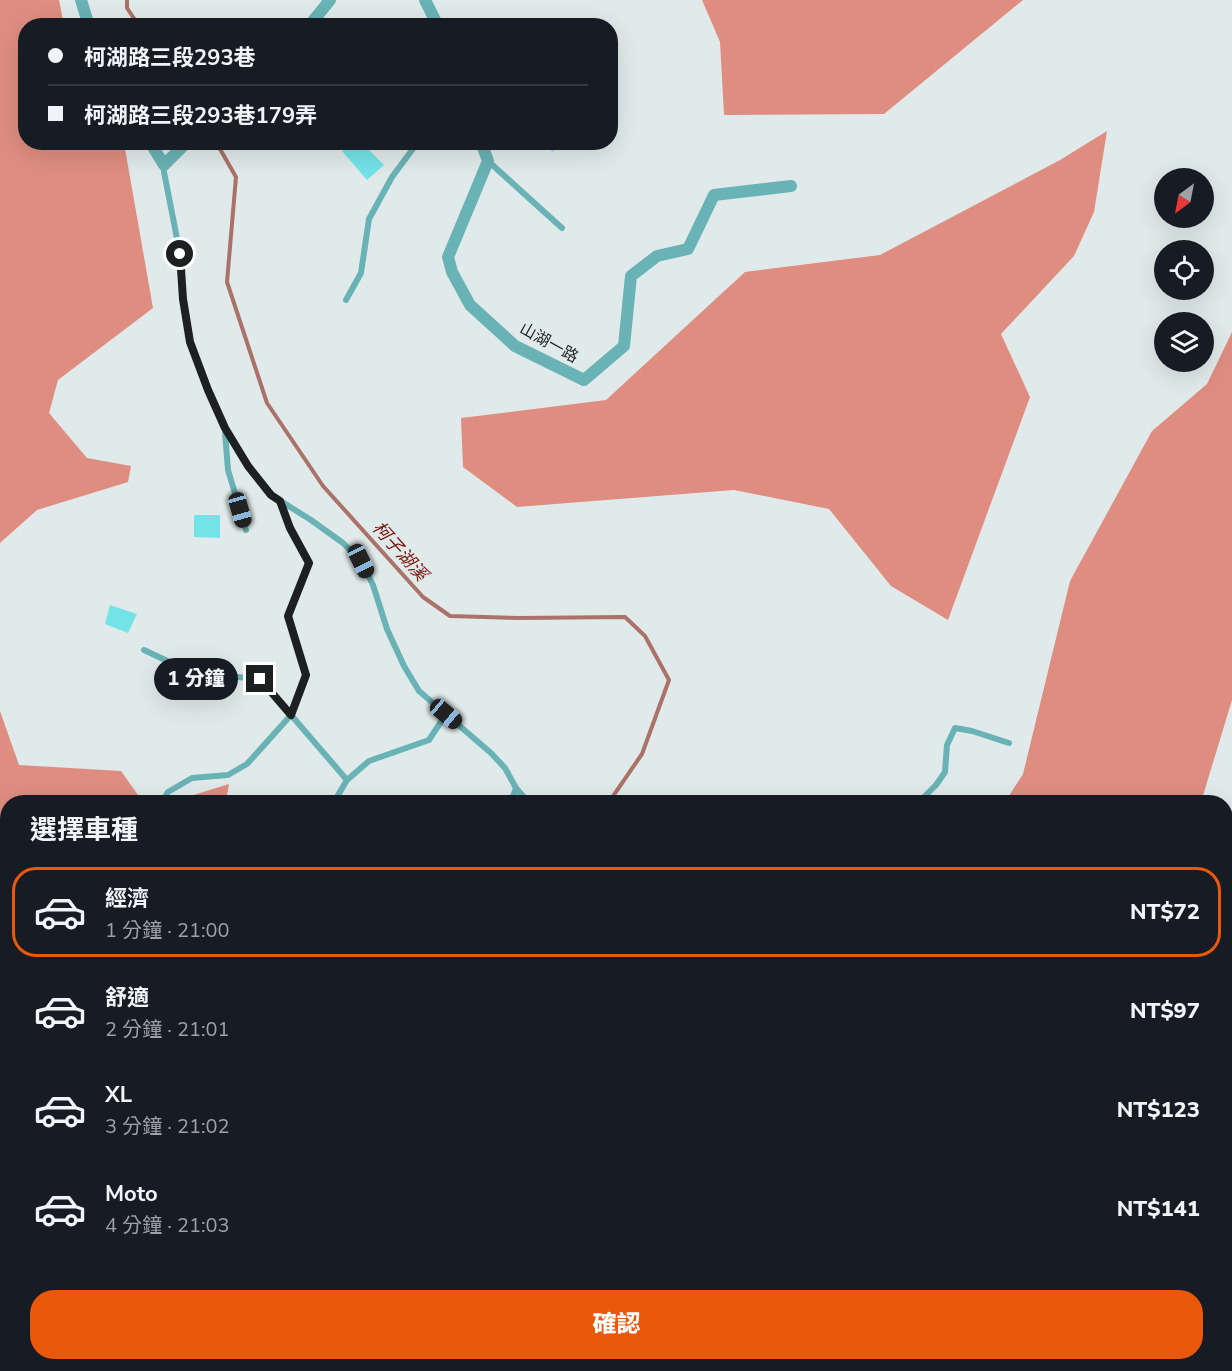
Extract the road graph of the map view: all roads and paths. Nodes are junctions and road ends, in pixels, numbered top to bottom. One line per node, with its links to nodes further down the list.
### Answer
1 (81, 0): 4 (street)
2 (330, 0): 5 (street)
3 (425, 0): 6 (street)
4 (87, 18)
5 (315, 18)
6 (434, 18)
7 (155, 150): 12 (street)
8 (179, 150): 12 (street)
9 (412, 150): 15 (lane)
10 (485, 150): 11 (street)
11 (488, 161): 13 (street, 山湖一路); 14 (lane)
12 (164, 165): 16 (lane)
13 (791, 186)
14 (562, 228)
15 (346, 300)
16 (225, 428): 17 (lane); 18 (lane)
17 (280, 501): 20 (lane); 21 (lane)
18 (246, 530)
19 (144, 651): 21 (lane)
20 (446, 714): 23 (lane); 24 (lane)
21 (291, 715): 23 (lane); 25 (lane)
22 (1009, 743): 29 (lane)
23 (347, 780): 26 (lane)
24 (516, 788): 27 (lane); 28 (lane)
25 (166, 795)
26 (338, 795)
27 (514, 795)
28 (522, 795)
29 (926, 795)

